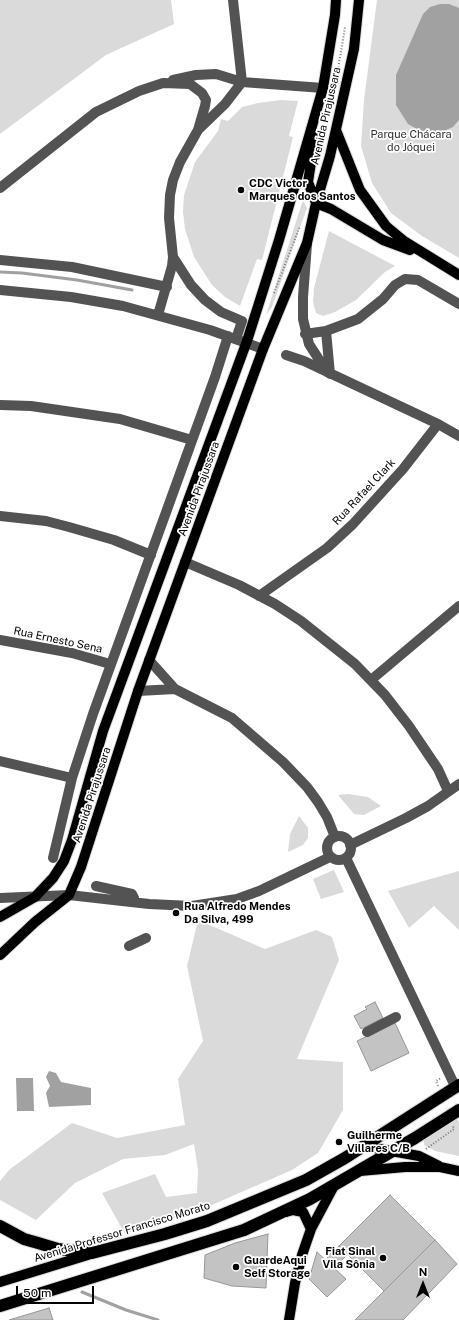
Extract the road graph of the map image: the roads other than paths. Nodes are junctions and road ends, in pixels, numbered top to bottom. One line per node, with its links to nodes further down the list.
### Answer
1 (233, 0): 5 (street)
2 (336, 0): 6 (main road, Avenida Pirajussara)
3 (359, 0): 8 (main road, Avenida Pirajussara)
4 (163, 82): 5 (street); 7 (street); 9 (street)
5 (242, 82): 6 (street); 7 (street)
6 (323, 88): 10 (main road); 23 (main road, Avenida Pirajussara)
7 (198, 130): 12 (street)
8 (336, 130): 10 (main road, Avenida Pirajussara); 13 (main road)
9 (0, 188)
10 (316, 203): 11 (main road, Avenida Pirajussara); 13 (main road)
11 (308, 243): 21 (street); 24 (main road, Avenida Pirajussara)
12 (173, 257): 16 (street); 22 (street, Avenida Pirajussara)
13 (430, 259): 15 (main road)
14 (0, 260): 16 (street)
15 (459, 275)
16 (167, 287): 19 (street)
17 (0, 290): 19 (street)
18 (459, 304): 20 (street)
19 (158, 315): 22 (street)
20 (326, 331): 21 (street); 26 (street)
21 (305, 334): 26 (street)
22 (232, 338): 23 (street); 30 (street, Avenida Pirajussara)
23 (246, 343): 24 (street); 55 (main road, Avenida Pirajussara)
24 (263, 348): 33 (main road, Avenida Pirajussara)
25 (286, 355): 26 (street)
26 (328, 373): 28 (street)
27 (0, 405): 30 (street)
28 (438, 424): 29 (street); 34 (street, Rua Rafael Clark)
29 (459, 436)
30 (192, 440): 32 (street, Avenida Pirajussara)
31 (0, 516): 32 (street)
32 (151, 555): 38 (street, Avenida Pirajussara)
33 (185, 562): 34 (street); 37 (main road, Avenida Pirajussara)
34 (259, 596): 39 (street)
35 (459, 606): 39 (street)
36 (0, 640): 38 (street, Rua Ernesto Sena)
37 (149, 660): 40 (street); 41 (main road, Avenida Pirajussara)
38 (110, 664): 43 (street, Avenida Pirajussara)
39 (371, 680): 45 (street)
40 (175, 689): 41 (street); 46 (street)
41 (138, 691): 51 (main road, Avenida Pirajussara)
42 (0, 761): 43 (street)
43 (72, 778): 49 (street, Avenida Pirajussara)
44 (459, 784): 45 (street)
45 (448, 791): 47 (street)
46 (335, 837): 47 (street); 48 (street)
47 (350, 845): 50 (street)
48 (330, 857): 50 (street); 57 (street)
49 (52, 858)
50 (346, 858): 64 (street)
51 (75, 881): 53 (main road, Avenida Pirajussara); 54 (street)
52 (96, 886): 57 (street)
53 (68, 895): 54 (street); 55 (street); 61 (main road, Avenida Pirajussara)
54 (88, 896): 57 (street)
55 (35, 897): 56 (street); 58 (main road, Avenida Pirajussara)
56 (0, 898)
57 (134, 902)
58 (0, 917)
59 (146, 938): 60 (street)
60 (129, 946)
61 (0, 955)
62 (396, 1017): 63 (street)
63 (367, 1032)
64 (458, 1089): 66 (highway, Avenida Professor Francisco Morato)
65 (454, 1113): 67 (highway)
66 (363, 1146): 67 (main road); 75 (highway, Avenida Professor Francisco Morato)
67 (390, 1152): 68 (main road); 69 (highway)
68 (440, 1167): 69 (main road); 70 (main road)
69 (359, 1171): 71 (highway)
70 (459, 1171)
71 (335, 1184): 72 (highway); 74 (main road)
72 (284, 1212): 74 (main road); 77 (highway)
73 (0, 1226): 75 (highway)
74 (311, 1229): 78 (main road)
75 (92, 1253): 76 (main road, Avenida Professor Francisco Morato)
76 (0, 1282)
77 (0, 1306)
78 (289, 1320)

